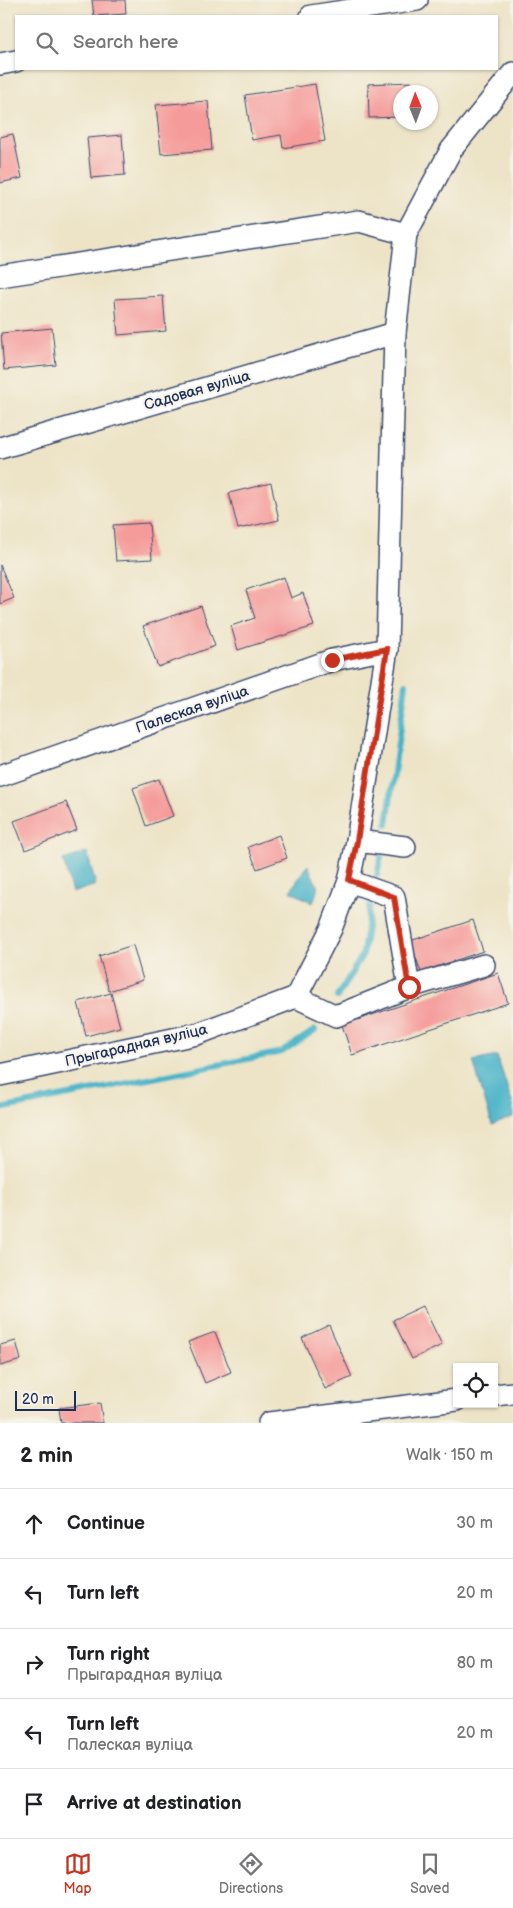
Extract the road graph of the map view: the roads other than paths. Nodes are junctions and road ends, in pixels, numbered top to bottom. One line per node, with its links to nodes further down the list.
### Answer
1 (418, 0): 2 (street)
2 (318, 15)
3 (15, 61): 4 (street)
4 (0, 64)
5 (513, 73): 6 (street)
6 (406, 234): 7 (street); 8 (street)
7 (0, 276)
8 (395, 333): 9 (street, Садовая вуліца); 10 (street)
9 (0, 448)
10 (387, 649): 11 (street, Палеская вуліца); 12 (street)
11 (0, 776)
12 (357, 841): 13 (street); 14 (street)
13 (406, 846)
14 (349, 880): 16 (street); 17 (street)
15 (484, 966): 16 (street)
16 (409, 987): 17 (street)
17 (296, 996): 18 (street, Прыгарадная вуліца)
18 (0, 1075)
19 (513, 1393): 20 (street)
20 (498, 1395)
21 (453, 1400): 22 (street)
22 (269, 1423)

